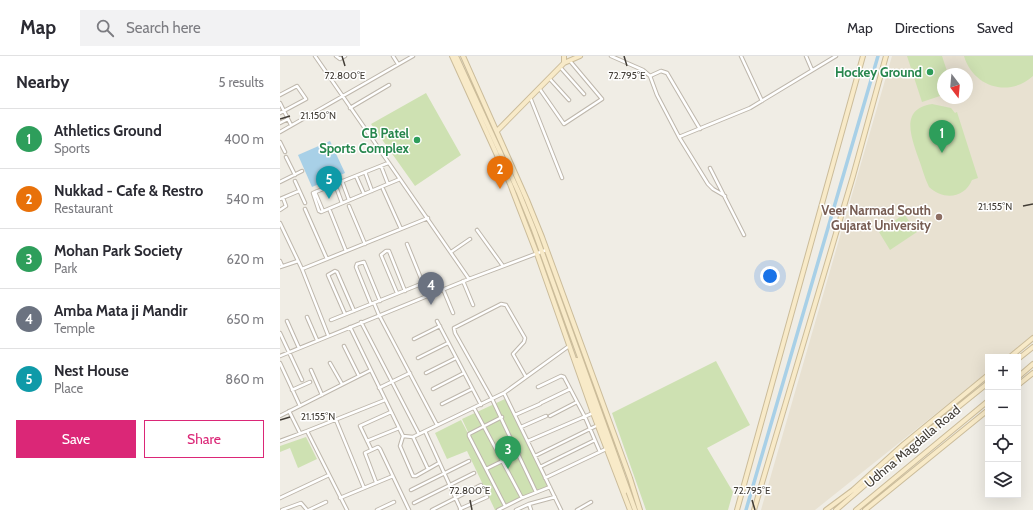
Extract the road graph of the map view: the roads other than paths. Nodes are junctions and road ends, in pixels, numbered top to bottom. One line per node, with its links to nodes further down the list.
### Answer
1 (315, 56): 28 (street)
2 (336, 56): 3 (street)
3 (345, 56)
4 (393, 56): 19 (street)
5 (413, 56): 19 (street)
6 (452, 56): 84 (main road)
7 (456, 56): 84 (main road)
8 (463, 56): 40 (main road)
9 (564, 56): 18 (main road)
10 (580, 56): 17 (main road)
11 (611, 56): 22 (street)
12 (741, 56): 31 (street)
13 (806, 56): 21 (street)
14 (836, 56): 21 (street)
15 (864, 56): 240 (main road)
16 (886, 56): 224 (main road)
17 (570, 60): 18 (main road); 25 (street)
18 (564, 63): 20 (main road)
19 (398, 64): 28 (street)
20 (560, 67): 23 (main road); 26 (street)
21 (812, 70): 31 (street)
22 (650, 76): 39 (street); 42 (street)
23 (549, 78): 25 (main road); 30 (street)
24 (389, 85): 33 (street)
25 (539, 88): 29 (main road)
26 (584, 94)
27 (280, 95): 34 (street)
28 (341, 96): 33 (street); 38 (street)
29 (530, 98): 40 (main road); 53 (street)
30 (569, 100)
31 (762, 101): 39 (street)
32 (280, 103): 34 (street)
33 (350, 108): 46 (street)
34 (284, 111): 35 (street); 36 (street)
35 (280, 113)
36 (288, 119): 37 (street); 38 (street)
37 (280, 123)
38 (291, 125): 41 (street)
39 (700, 129): 42 (street)
40 (497, 131): 81 (main road)
41 (280, 132)
42 (680, 137): 64 (street)
43 (280, 142): 44 (street)
44 (285, 152)
45 (286, 157): 51 (street)
46 (388, 163): 47 (street); 54 (street)
47 (380, 166): 50 (street); 59 (street)
48 (710, 168): 64 (street)
49 (302, 172): 51 (street)
50 (365, 172): 52 (street); 62 (street)
51 (295, 175): 55 (street)
52 (356, 176): 57 (street); 63 (street)
53 (562, 178)
54 (400, 179): 59 (street); 73 (street)
55 (280, 181)
56 (295, 181): 61 (street)
57 (342, 181): 58 (street); 66 (street)
58 (334, 184): 68 (street); 68 (street)
59 (388, 184): 62 (street)
60 (383, 189): 75 (street)
61 (299, 191): 65 (street); 67 (street)
62 (372, 191): 63 (street)
63 (364, 194): 66 (street)
64 (725, 196): 77 (street)
65 (282, 198): 71 (street)
66 (349, 200): 68 (street)
67 (305, 203)
68 (342, 203)
69 (349, 206): 79 (street)
70 (305, 209): 85 (street)
71 (280, 210)
72 (330, 211): 82 (street)
73 (428, 218): 75 (street); 83 (street)
74 (280, 222): 87 (street)
75 (401, 229): 79 (street)
76 (477, 230): 88 (street)
77 (744, 235)
78 (470, 239): 83 (street)
79 (364, 244): 82 (street)
80 (407, 244): 94 (street)
81 (546, 250): 84 (street); 239 (main road)
82 (346, 251): 85 (street)
83 (451, 252): 91 (street)
84 (539, 253): 88 (street); 117 (main road); 237 (main road); 238 (main road)
85 (327, 259): 90 (street)
86 (280, 261): 89 (street)
87 (298, 261): 89 (street); 90 (street)
88 (503, 266): 91 (street)
89 (281, 267)
90 (302, 269): 111 (street)
91 (469, 279): 92 (street)
92 (463, 281): 93 (street); 98 (street)
93 (443, 289): 100 (street); 102 (street)
94 (405, 291): 95 (street); 95 (street)
95 (397, 293): 96 (street)
96 (380, 300): 97 (street); 97 (street)
97 (373, 304): 99 (street); 102 (street)
98 (473, 305)
99 (354, 311): 101 (street); 101 (street)
100 (453, 313)
101 (345, 314): 104 (street)
102 (379, 315): 107 (street); 133 (street)
103 (307, 317): 113 (street)
104 (331, 320)
105 (287, 321): 119 (street)
106 (437, 321): 109 (street)
107 (361, 322): 108 (street); 141 (street)
108 (350, 326): 111 (street); 130 (street)
109 (440, 326): 114 (street); 115 (street)
110 (280, 333): 120 (street)
111 (328, 335): 113 (street)
112 (1033, 338): 121 (main road)
113 (317, 340): 119 (street)
114 (414, 340)
115 (448, 343): 124 (street); 125 (street)
116 (344, 346): 136 (street)
117 (569, 346): 137 (street); 164 (main road)
118 (1033, 347): 123 (main road)
119 (299, 348): 120 (street)
120 (288, 352): 122 (street); 139 (street)
121 (1014, 354)
122 (280, 356)
123 (1021, 357)
124 (418, 358)
125 (456, 358): 131 (street); 134 (street)
126 (280, 363): 150 (street)
127 (330, 363): 143 (street)
128 (1033, 364): 135 (main road)
129 (311, 370): 152 (street)
130 (371, 370): 136 (street); 146 (street)
131 (426, 373)
132 (1033, 373): 142 (main road)
133 (410, 374): 141 (street); 171 (street)
134 (464, 374): 147 (street); 148 (street)
135 (1021, 374)
136 (359, 376): 143 (street)
137 (526, 377): 151 (street); 153 (street)
138 (985, 377): 241 (main road)
139 (302, 380)
140 (310, 382): 150 (street)
141 (392, 382): 146 (street); 179 (street)
142 (1021, 383)
143 (342, 384): 152 (street)
144 (985, 385): 242 (main road, Udhna Magdalla Road)
145 (538, 387): 149 (street)
146 (379, 388): 154 (street)
147 (433, 389)
148 (472, 389): 157 (street); 158 (street)
149 (570, 389): 155 (street); 165 (street)
150 (292, 390): 159 (street)
151 (504, 393): 153 (street); 165 (street)
152 (322, 395): 159 (street)
153 (492, 399): 158 (street); 167 (street)
154 (385, 400): 162 (street); 169 (street)
155 (577, 402): 168 (street); 173 (street)
156 (985, 403): 186 (main road, Udhna Magdalla Road)
157 (442, 404)
158 (481, 405): 160 (street)
159 (300, 406): 161 (street)
160 (474, 408): 171 (street); 172 (street)
161 (289, 412): 166 (street); 178 (street)
162 (391, 412): 174 (street); 184 (street)
163 (985, 412): 190 (main road)
164 (593, 413): 168 (street); 170 (main road)
165 (515, 415): 173 (street)
166 (280, 416)
167 (502, 417): 172 (street); 191 (street)
168 (584, 417): 175 (street); 185 (street)
169 (336, 420): 176 (street); 208 (street)
170 (598, 425): 175 (street); 188 (main road)
171 (437, 426): 177 (street)
172 (484, 426): 194 (street); 198 (street)
173 (521, 427): 185 (street)
174 (399, 428): 180 (street); 184 (street)
175 (590, 429): 183 (street); 192 (street)
176 (307, 431): 178 (street); 201 (street)
177 (425, 431): 179 (street); 195 (street)
178 (300, 433): 182 (street)
179 (420, 434): 181 (street)
180 (403, 436): 181 (street); 197 (street)
181 (413, 437): 197 (street)
182 (280, 440)
183 (595, 440): 189 (street); 196 (street)
184 (367, 441): 187 (street)
185 (528, 441): 192 (street)
186 (937, 443): 190 (main road); 243 (main road, Udhna Magdalla Road)
187 (371, 449): 202 (street); 204 (street)
188 (606, 449): 189 (street); 237 (main road)
189 (600, 452): 203 (street)
190 (937, 452): 223 (main road)
191 (519, 453): 194 (street); 210 (street)
192 (535, 456): 196 (street)
193 (469, 461): 200 (street)
194 (503, 461): 198 (street); 216 (street)
195 (439, 463): 197 (street); 200 (street)
196 (540, 467): 203 (street)
197 (428, 469)
198 (486, 469): 222 (street)
199 (474, 473): 205 (street)
200 (444, 474): 205 (street); 209 (street)
201 (329, 475): 213 (street); 214 (street)
202 (393, 476): 204 (street); 229 (street)
203 (545, 478): 207 (street)
204 (376, 482): 208 (street)
205 (449, 485): 215 (street); 220 (street)
206 (481, 485): 215 (street)
207 (550, 487): 210 (street); 212 (street)
208 (364, 488): 214 (street)
209 (411, 490)
210 (536, 492): 216 (street)
211 (487, 496): 231 (street)
212 (555, 497): 221 (street); 235 (street)
213 (280, 498)
214 (340, 498): 227 (street)
215 (455, 498): 230 (street); 231 (street)
216 (522, 498): 222 (street)
217 (326, 502): 226 (street)
218 (394, 502): 228 (street)
219 (591, 502): 236 (street)
220 (414, 503)
221 (529, 504): 233 (street); 234 (street)
222 (505, 506): 232 (street)
223 (872, 508): 244 (main road)
224 (754, 509)
225 (282, 510): 226 (street)
226 (308, 510)
227 (347, 510)
228 (377, 510)
229 (409, 510)
230 (432, 510)
231 (460, 510)
232 (498, 510)
233 (516, 510)
234 (531, 510)
235 (561, 510)
236 (577, 510)
237 (631, 510)
238 (635, 510)
239 (640, 510)
240 (737, 510)
241 (826, 510)
242 (836, 510)
243 (856, 510)
244 (865, 510)

